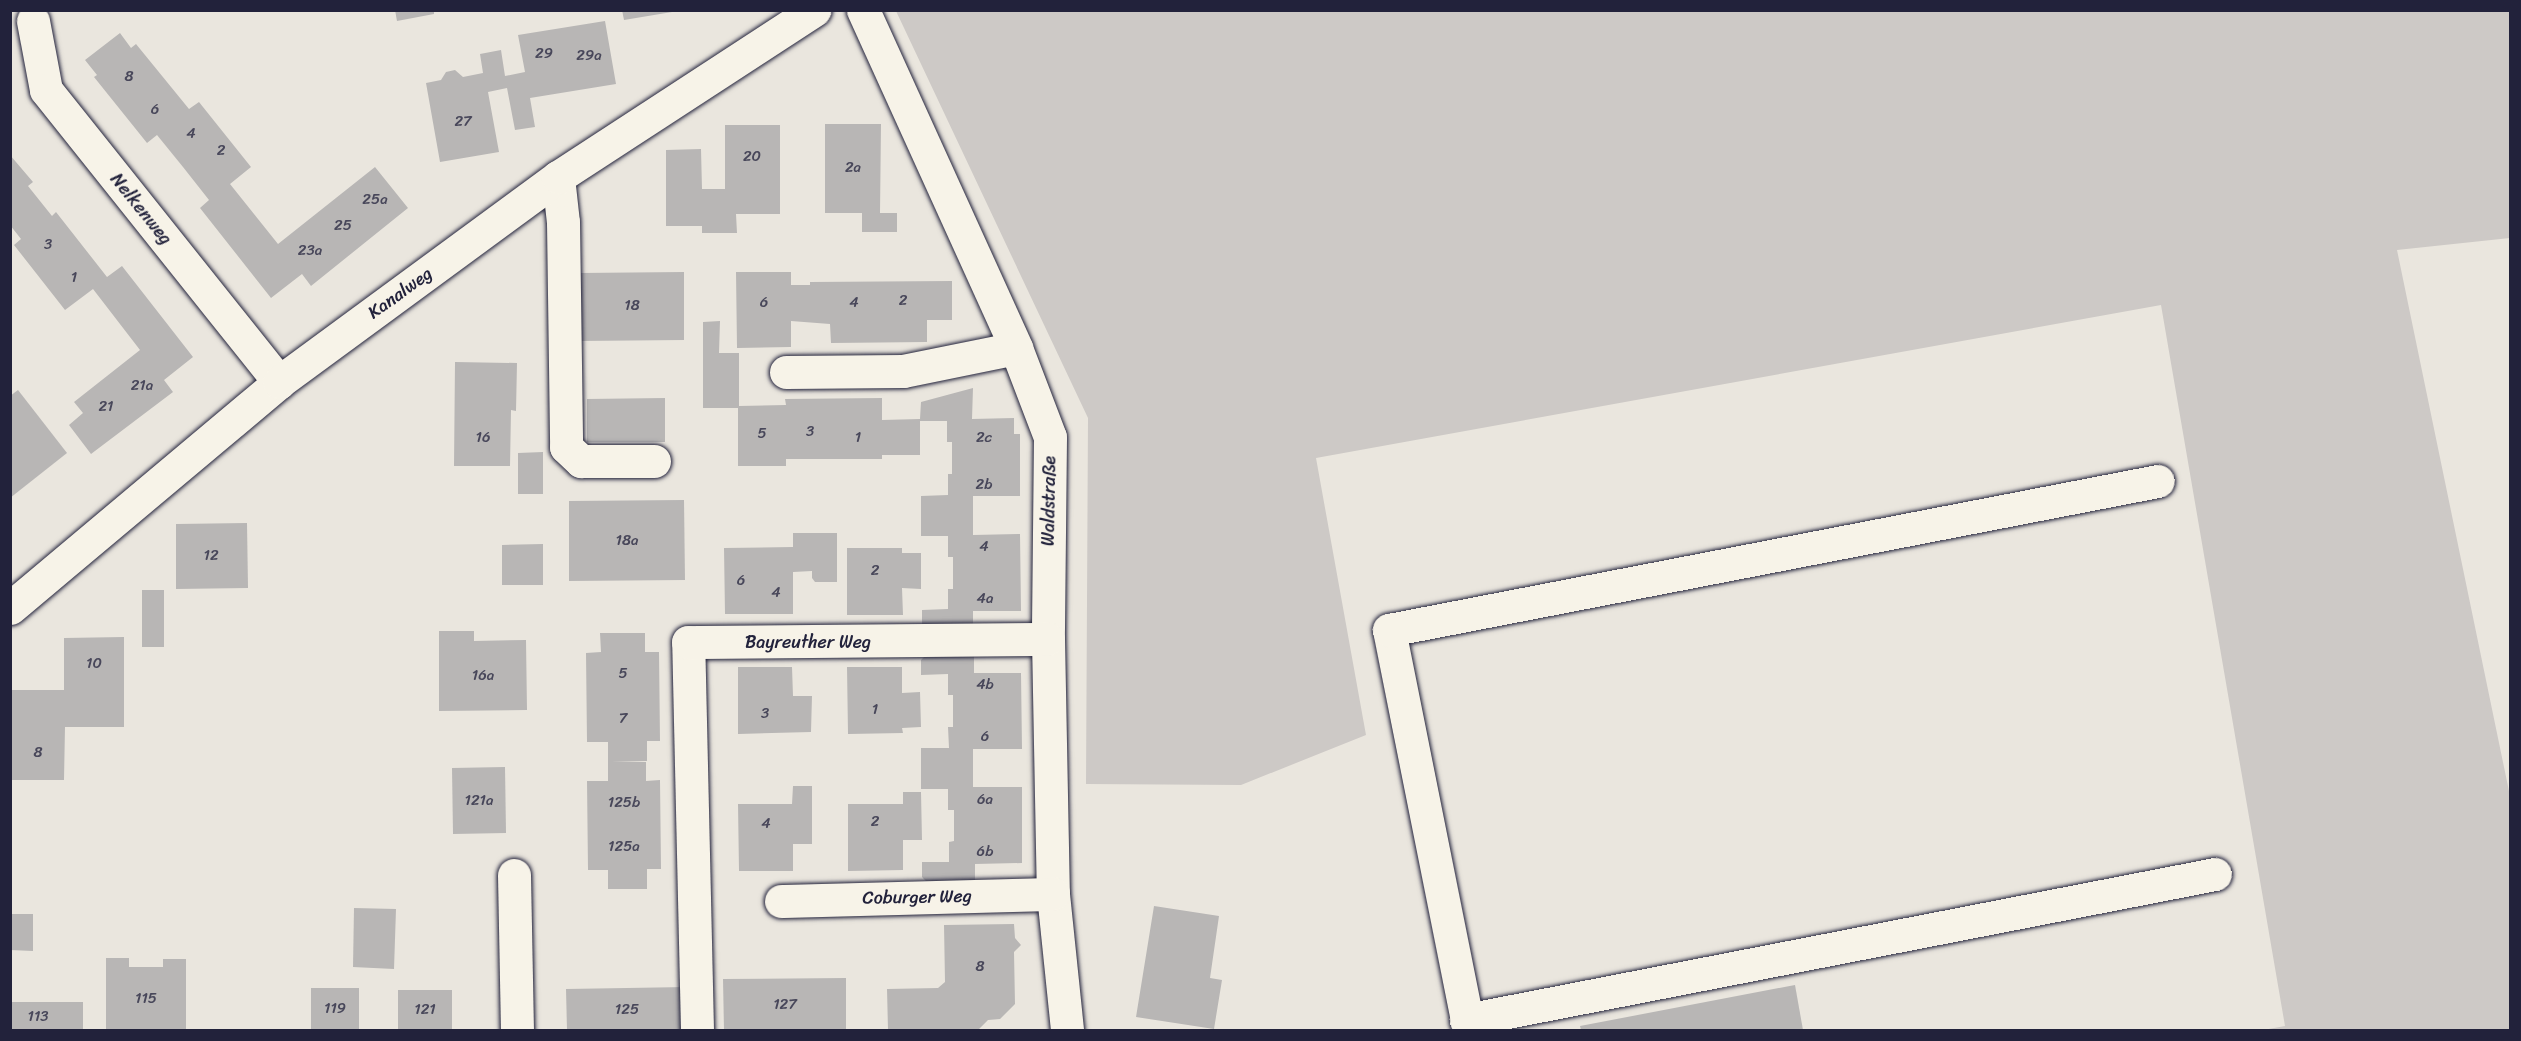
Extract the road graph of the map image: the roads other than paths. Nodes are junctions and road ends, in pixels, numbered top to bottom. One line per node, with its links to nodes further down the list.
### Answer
1 (814, 10): 4 (street, Kanalweg)
2 (863, 10): 5 (street, Waldstraße)
3 (33, 21): 7 (street, Nelkenweg)
4 (558, 177): 7 (street, Kanalweg); 8 (street)
5 (1016, 348): 6 (street); 11 (street, Waldstraße)
6 (786, 372)
7 (279, 382): 10 (street, Kanalweg)
8 (654, 461)
9 (2158, 481): 16 (street)
10 (10, 608)
11 (1048, 639): 14 (street, Waldstraße); 18 (street, Bayreuther Weg)
12 (2214, 874): 16 (street)
13 (514, 875): 17 (street)
14 (1053, 894): 15 (street, Coburger Weg); 19 (street, Waldstraße)
15 (781, 901)
16 (1468, 1025)
17 (517, 1030)
18 (697, 1030)
19 (1067, 1030)

